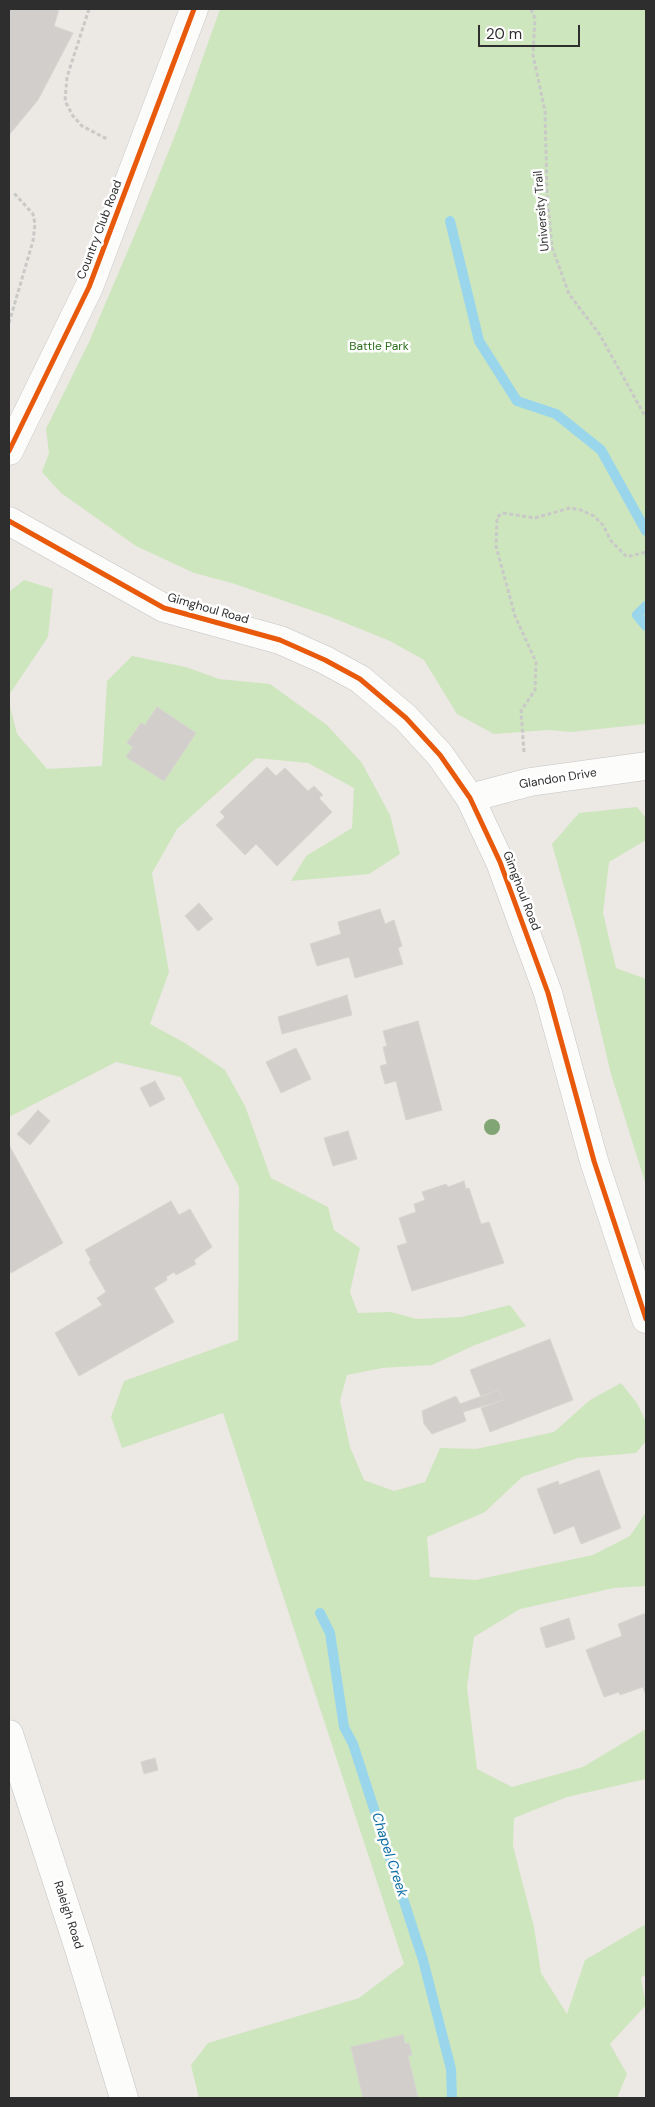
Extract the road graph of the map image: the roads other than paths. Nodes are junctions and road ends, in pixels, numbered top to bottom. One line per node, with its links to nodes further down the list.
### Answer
1 (194, 9): 2 (street, Country Club Road)
2 (9, 451)
3 (9, 521): 5 (street, Gimghoul Road)
4 (646, 766): 5 (street, Glandon Drive)
5 (470, 798): 6 (street, Gimghoul Road)
6 (646, 1319)
7 (9, 1734): 8 (street, Raleigh Road)
8 (124, 2098)

